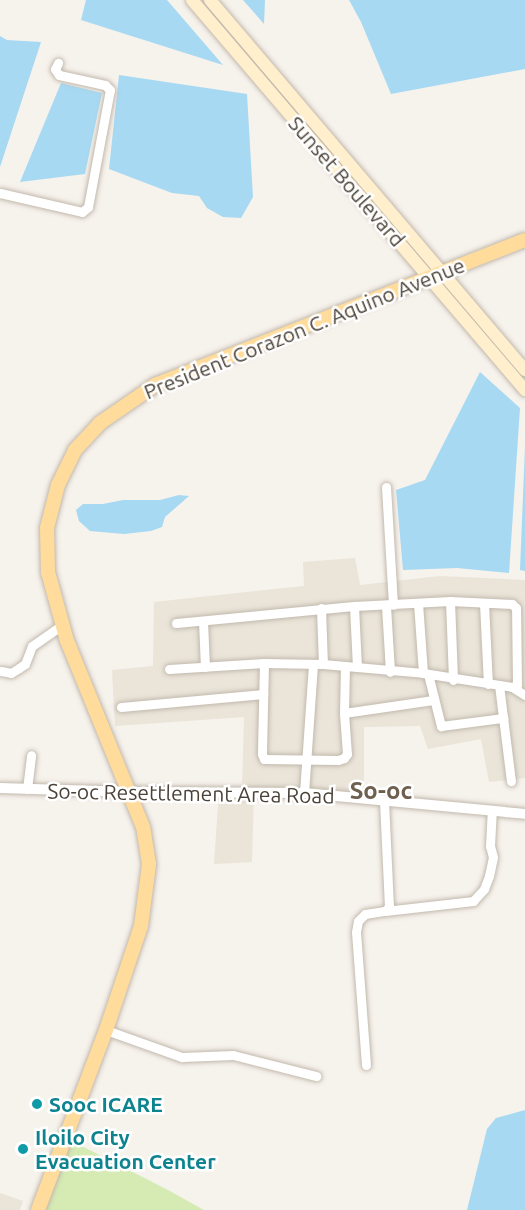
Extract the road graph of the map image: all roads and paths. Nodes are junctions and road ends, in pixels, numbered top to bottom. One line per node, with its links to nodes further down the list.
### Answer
1 (192, 0): 7 (main road, Sunset Boulevard)
2 (210, 0): 6 (main road, Sunset Boulevard)
3 (58, 63): 4 (street)
4 (0, 193)
5 (525, 240): 6 (main road, President Corazon C. Aquino Avenue)
6 (443, 271): 7 (main road, President Corazon C. Aquino Avenue); 8 (main road, Sunset Boulevard)
7 (429, 276): 9 (main road, Sunset Boulevard); 19 (main road, President Corazon C. Aquino Avenue)
8 (525, 370)
9 (525, 390)
10 (386, 487): 14 (street)
11 (450, 601): 12 (street); 13 (street); 30 (street)
12 (418, 603): 14 (street); 29 (street)
13 (484, 603): 31 (street); 33 (street)
14 (390, 605): 15 (street); 28 (street)
15 (354, 606): 16 (street); 25 (street)
16 (321, 608): 17 (street); 22 (street)
17 (203, 621): 18 (street); 24 (street)
18 (176, 623)
19 (62, 626): 27 (street); 45 (main road, President Corazon C. Aquino Avenue)
20 (264, 663): 21 (street); 24 (street); 34 (street)
21 (313, 664): 22 (street); 41 (street)
22 (323, 664): 23 (street)
23 (345, 666): 25 (street); 38 (street)
24 (205, 667): 26 (street)
25 (357, 667): 28 (street)
26 (169, 669)
27 (1, 671)
28 (390, 672): 29 (street)
29 (425, 674): 30 (street); 36 (street)
30 (453, 680): 31 (street)
31 (488, 684): 32 (street)
32 (499, 685): 33 (street); 39 (street)
33 (512, 687): 35 (street)
34 (263, 694): 37 (street); 41 (street)
35 (525, 695)
36 (433, 700): 38 (street); 39 (street)
37 (121, 707)
38 (344, 713): 41 (street)
39 (503, 718): 42 (street)
40 (31, 755): 44 (street)
41 (305, 760): 46 (street)
42 (511, 782)
43 (0, 788): 44 (street, So-oc Resettlement Area Road)
44 (27, 789): 45 (street, So-oc Resettlement Area Road)
45 (131, 792): 46 (street, So-oc Resettlement Area Road); 51 (main road, President Corazon C. Aquino Avenue)
46 (304, 793): 47 (street, So-oc Resettlement Area Road)
47 (384, 801): 48 (street, So-oc Resettlement Area Road); 50 (street)
48 (492, 812): 49 (street, So-oc Resettlement Area Road); 50 (street)
49 (525, 814)
50 (386, 911): 52 (street)
51 (106, 1030): 53 (street); 54 (main road, President Corazon C. Aquino Avenue)
52 (366, 1065)
53 (316, 1076)
54 (38, 1210)

